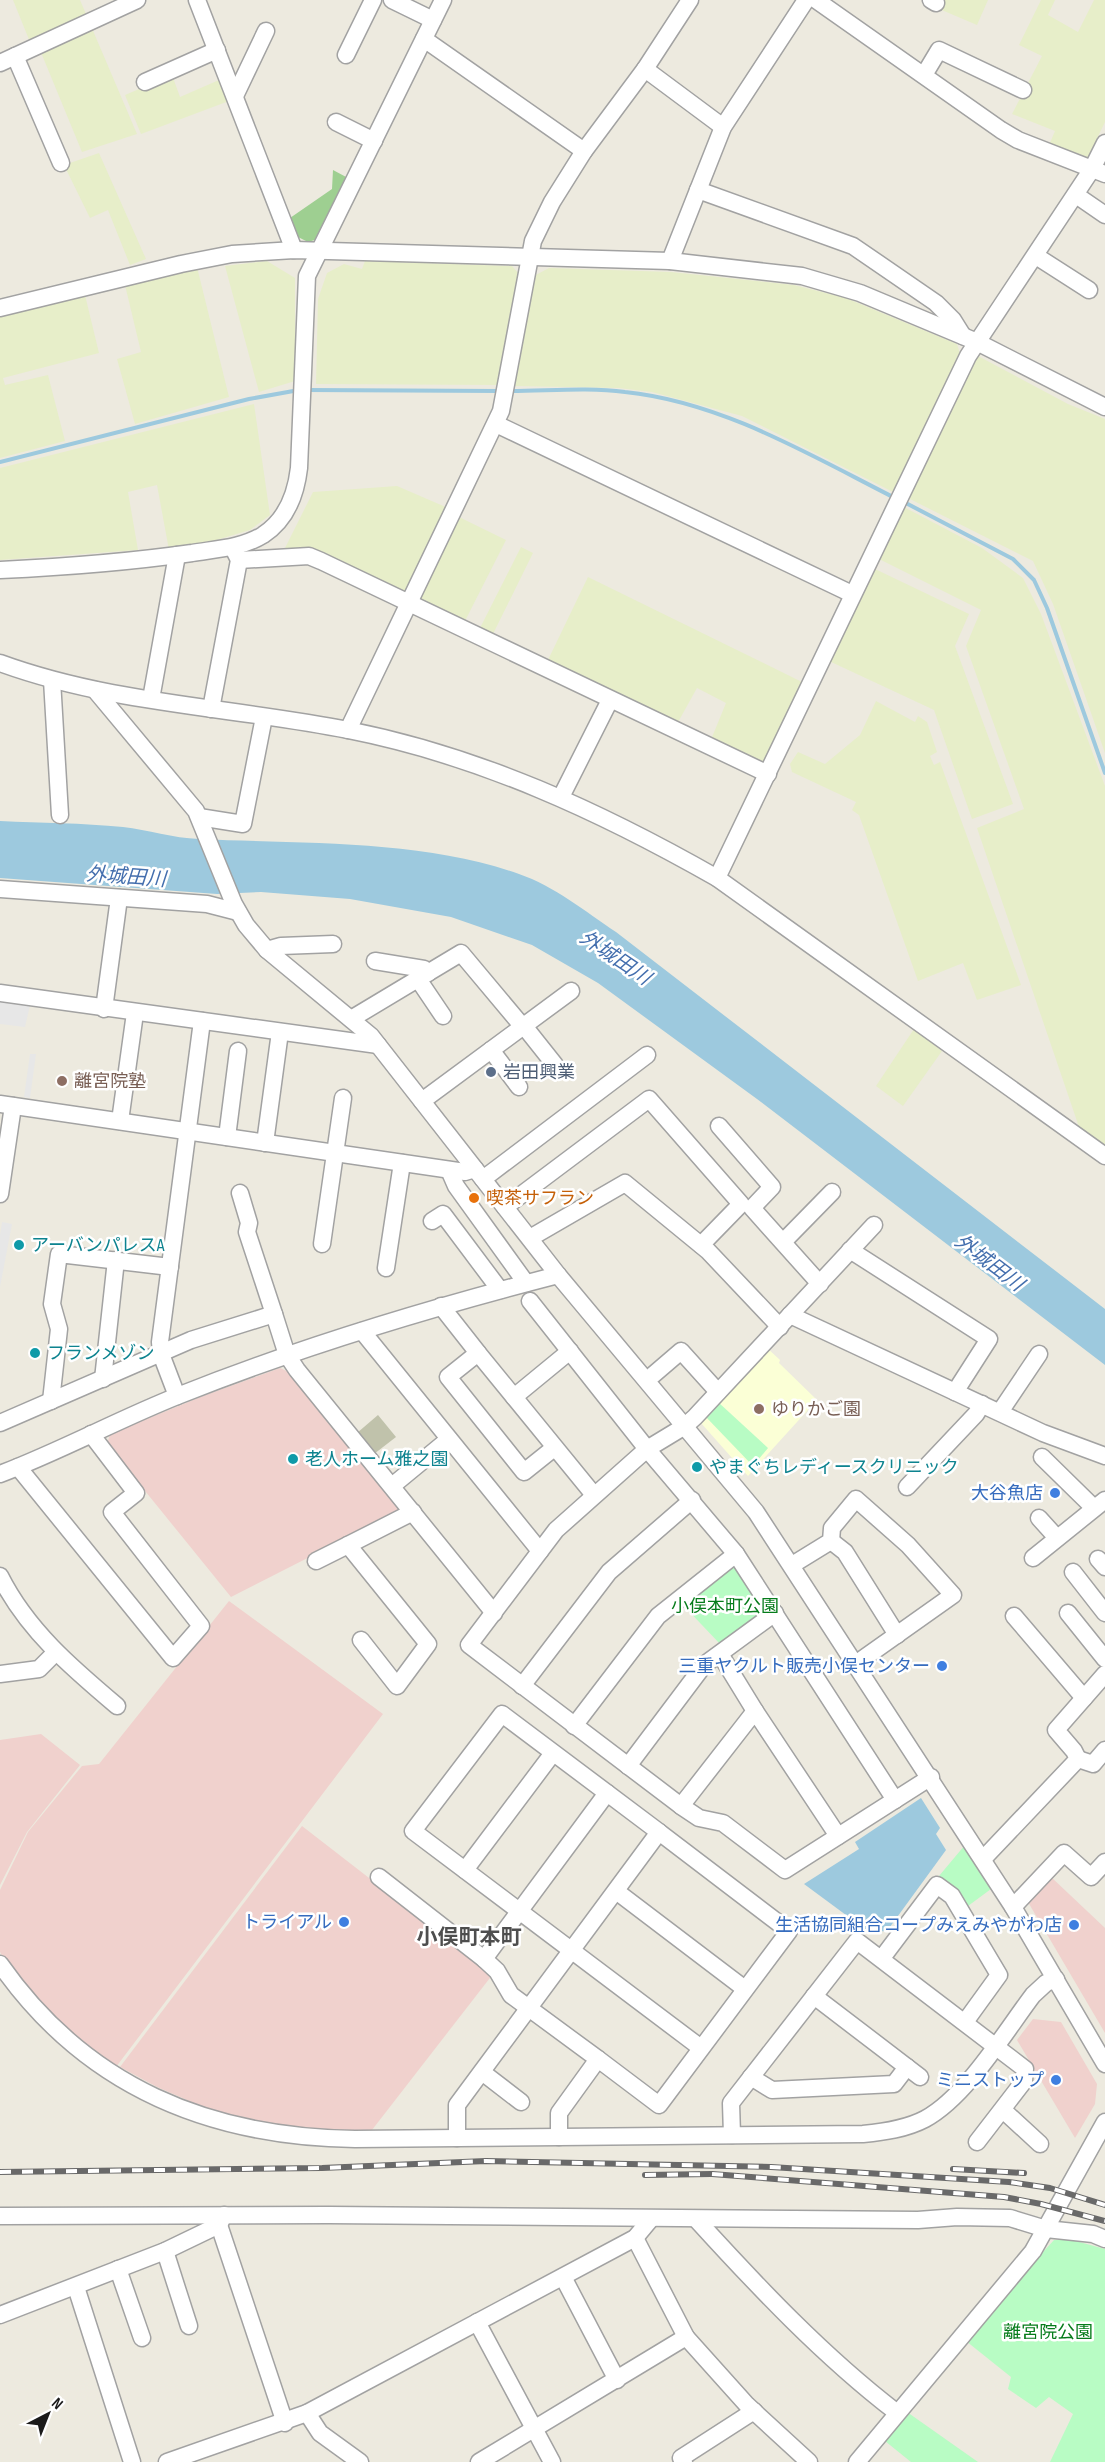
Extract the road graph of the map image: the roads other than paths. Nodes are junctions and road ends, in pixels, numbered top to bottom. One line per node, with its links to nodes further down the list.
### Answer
1 (137, 0): 14 (street)
2 (197, 0): 12 (street)
3 (373, 0): 13 (street)
4 (392, 0): 9 (street)
5 (443, 0): 9 (street)
6 (690, 0): 15 (street)
7 (806, 0): 21 (street)
8 (816, 0): 16 (street)
9 (433, 20): 11 (street)
10 (267, 31): 19 (street)
11 (424, 39): 22 (street); 24 (street)
12 (217, 50): 17 (street); 19 (street)
13 (346, 55)
14 (8, 60): 25 (street)
15 (645, 69): 21 (street); 24 (street)
16 (924, 75): 18 (street); 26 (street)
17 (145, 82)
18 (1023, 90)
19 (235, 96): 30 (street)
20 (336, 122): 22 (street)
21 (723, 127): 27 (street)
22 (374, 141): 31 (street)
23 (1105, 143): 26 (street)
24 (584, 151): 33 (street)
25 (61, 163)
26 (1099, 171): 28 (street)
27 (698, 190): 34 (street); 37 (street)
28 (1076, 195): 29 (street); 32 (street)
29 (1105, 215)
30 (294, 250): 31 (street); 36 (street)
31 (318, 252): 33 (street); 40 (street)
32 (1036, 256): 35 (street); 37 (street)
33 (530, 258): 34 (street); 39 (street)
34 (670, 261): 37 (street)
35 (1089, 290)
36 (0, 308)
37 (970, 339): 38 (street); 43 (street)
38 (1105, 406)
39 (496, 424): 43 (street); 44 (street)
40 (236, 553): 41 (street); 44 (street); 50 (street)
41 (177, 555): 42 (street); 48 (street)
42 (0, 570)
43 (852, 594): 53 (street)
44 (408, 602): 49 (street); 52 (street)
45 (0, 663): 46 (street)
46 (52, 680): 47 (street); 55 (street)
47 (95, 690): 48 (street); 56 (street)
48 (151, 699): 50 (street)
49 (610, 700): 53 (street); 54 (street)
50 (211, 710): 51 (street)
51 (264, 717): 52 (street); 56 (street)
52 (348, 730): 54 (street)
53 (768, 774): 57 (street)
54 (561, 797): 57 (street)
55 (60, 815)
56 (200, 821): 60 (street)
57 (717, 878): 89 (street)
58 (0, 889): 59 (street)
59 (119, 898): 60 (street); 67 (street)
60 (236, 908): 62 (street)
61 (333, 944): 62 (street)
62 (267, 950): 70 (street)
63 (375, 961): 64 (street)
64 (423, 976): 69 (street); 70 (street); 72 (street)
65 (571, 991): 72 (street)
66 (0, 993): 67 (street)
67 (104, 1009): 68 (street)
68 (135, 1013): 71 (street); 83 (street)
69 (443, 1016)
70 (351, 1019): 74 (street)
71 (202, 1021): 73 (street); 85 (street)
72 (523, 1026): 75 (street); 78 (street)
73 (280, 1032): 74 (street); 87 (street)
74 (378, 1046): 81 (street)
75 (491, 1050): 79 (street); 81 (street)
76 (238, 1051): 86 (street)
77 (647, 1055): 92 (street)
78 (555, 1065)
79 (519, 1087)
80 (343, 1098): 88 (street)
81 (422, 1101): 92 (street)
82 (6, 1105): 83 (street); 95 (street)
83 (120, 1121): 85 (street)
84 (719, 1126): 100 (street)
85 (187, 1131): 86 (street); 105 (street)
86 (227, 1137): 87 (street)
87 (265, 1143): 88 (street)
88 (335, 1154): 90 (street); 101 (street)
89 (1105, 1156)
90 (402, 1163): 91 (street); 106 (street)
91 (449, 1170): 92 (street); 108 (street)
92 (479, 1174): 96 (street)
93 (832, 1192): 100 (street)
94 (240, 1193): 113 (street)
95 (0, 1194)
96 (505, 1207): 99 (street); 102 (street)
97 (432, 1221): 110 (street)
98 (874, 1225): 103 (street)
99 (530, 1238): 102 (street); 107 (street)
100 (783, 1242): 109 (street)
101 (322, 1244)
102 (701, 1245): 114 (street)
103 (850, 1250): 109 (street); 124 (street)
104 (116, 1260): 105 (street); 122 (street); 127 (street)
105 (170, 1267): 118 (street)
106 (386, 1268)
107 (558, 1275): 108 (street); 131 (street)
108 (526, 1283): 110 (street)
109 (820, 1284): 114 (street)
110 (500, 1290): 112 (street)
111 (530, 1301): 116 (street)
112 (441, 1306): 115 (street); 117 (street)
113 (274, 1314): 118 (street); 120 (street)
114 (785, 1321): 123 (street); 124 (street)
115 (362, 1331): 120 (street); 133 (street)
116 (570, 1352): 126 (street); 135 (street)
117 (478, 1353): 126 (street); 134 (street)
118 (160, 1354): 122 (street); 125 (street)
119 (1039, 1354): 129 (street)
120 (287, 1355): 125 (street); 140 (street)
121 (653, 1375): 123 (street)
122 (104, 1379): 127 (street)
123 (718, 1392): 131 (street)
124 (955, 1392): 128 (street)
125 (177, 1396): 132 (street)
126 (514, 1397): 134 (street)
127 (51, 1401): 130 (street)
128 (982, 1404): 129 (street); 141 (street)
129 (1000, 1412): 136 (street)
130 (0, 1423)
131 (685, 1426): 135 (street); 154 (street)
132 (91, 1434): 138 (street); 138 (street)
133 (449, 1439): 140 (street); 150 (street)
134 (554, 1448): 142 (street)
135 (647, 1449): 142 (street); 143 (street)
136 (1105, 1456)
137 (1042, 1457): 144 (street)
138 (18, 1467): 139 (street)
139 (0, 1474)
140 (392, 1486): 145 (street)
141 (907, 1487)
142 (594, 1495): 150 (street)
143 (692, 1500): 151 (street); 170 (street)
144 (1100, 1504): 147 (street)
145 (413, 1512): 149 (street); 157 (street)
146 (1040, 1518): 147 (street)
147 (1057, 1538): 152 (street)
148 (831, 1541): 154 (street); 162 (street); 162 (street)
149 (348, 1545): 153 (street); 163 (street)
150 (540, 1551): 157 (street)
151 (735, 1554): 158 (street); 174 (street)
152 (1033, 1558)
153 (316, 1562)
154 (792, 1565): 167 (street)
155 (1072, 1572): 160 (street)
156 (0, 1576): 164 (street)
157 (494, 1613): 170 (street)
158 (775, 1613): 165 (street); 181 (street)
159 (1068, 1613): 166 (street)
160 (1105, 1613)
161 (1014, 1616): 171 (street)
162 (897, 1635): 167 (street)
163 (361, 1640)
164 (55, 1653): 168 (street); 172 (street)
165 (720, 1654): 173 (street); 178 (street)
166 (1105, 1659)
167 (857, 1663): 179 (street)
168 (0, 1674)
169 (1105, 1674): 171 (street)
170 (522, 1686): 174 (street)
171 (1084, 1698): 177 (street)
172 (117, 1706)
173 (755, 1711): 182 (street); 184 (street)
174 (574, 1726): 178 (street)
175 (1105, 1750): 177 (street)
176 (553, 1753): 180 (street); 187 (street); 187 (street)
177 (1078, 1759): 185 (street)
178 (628, 1766): 182 (street)
179 (931, 1777): 181 (street); 185 (street)
180 (607, 1793): 183 (street); 191 (street)
181 (895, 1800): 184 (street)
182 (681, 1806): 184 (street)
183 (659, 1832): 189 (street); 197 (street)
184 (838, 1836)
185 (983, 1859): 190 (street)
186 (1105, 1862): 190 (street)
187 (465, 1870): 191 (street)
188 (379, 1877): 194 (street)
189 (616, 1891): 192 (street); 197 (street)
190 (1014, 1906): 196 (street)
191 (520, 1911): 192 (street); 194 (street)
192 (572, 1950): 199 (street); 202 (street)
193 (882, 1958): 198 (street); 200 (street); 200 (street)
194 (484, 1959): 199 (street)
195 (0, 1964): 212 (street)
196 (1056, 1979): 201 (street); 204 (street)
197 (745, 1989): 202 (street)
198 (814, 1996): 206 (street); 206 (street)
199 (529, 2008): 203 (street); 205 (street)
200 (965, 2022): 201 (street)
201 (996, 2046): 208 (street); 210 (street)
202 (701, 2048): 203 (street)
203 (598, 2059): 211 (street)
204 (1105, 2064)
205 (482, 2072): 207 (street); 212 (street)
206 (752, 2076): 210 (street)
207 (521, 2102)
208 (1003, 2110): 213 (street); 214 (street)
209 (1105, 2122): 219 (street)
210 (732, 2135): 211 (street)
211 (559, 2137): 212 (street)
212 (457, 2138)
213 (977, 2142)
214 (1040, 2144)
215 (0, 2216): 217 (street)
216 (696, 2219): 218 (street); 219 (street); 233 (street)
217 (222, 2220): 218 (street); 222 (street); 235 (street)
218 (650, 2220): 220 (street)
219 (1046, 2229): 221 (street); 233 (street)
220 (635, 2238): 224 (street); 229 (street)
221 (1105, 2239)
222 (165, 2251): 223 (street); 228 (street)
223 (118, 2269): 225 (street); 230 (street)
224 (563, 2277): 227 (street); 231 (street)
225 (76, 2288): 226 (street); 237 (street)
226 (0, 2315)
227 (477, 2322): 234 (street); 236 (street)
228 (189, 2326)
229 (686, 2337): 231 (street); 232 (street)
230 (142, 2338)
231 (617, 2380): 236 (street)
232 (754, 2411): 242 (street); 243 (street)
233 (896, 2412): 244 (street)
234 (307, 2413): 235 (street); 239 (street)
235 (285, 2423): 238 (street)
236 (534, 2429): 240 (street); 241 (street)
237 (132, 2462)
238 (167, 2462)
239 (360, 2462)
240 (479, 2462)
241 (552, 2462)
242 (684, 2462)
243 (809, 2462)
244 (857, 2462)

